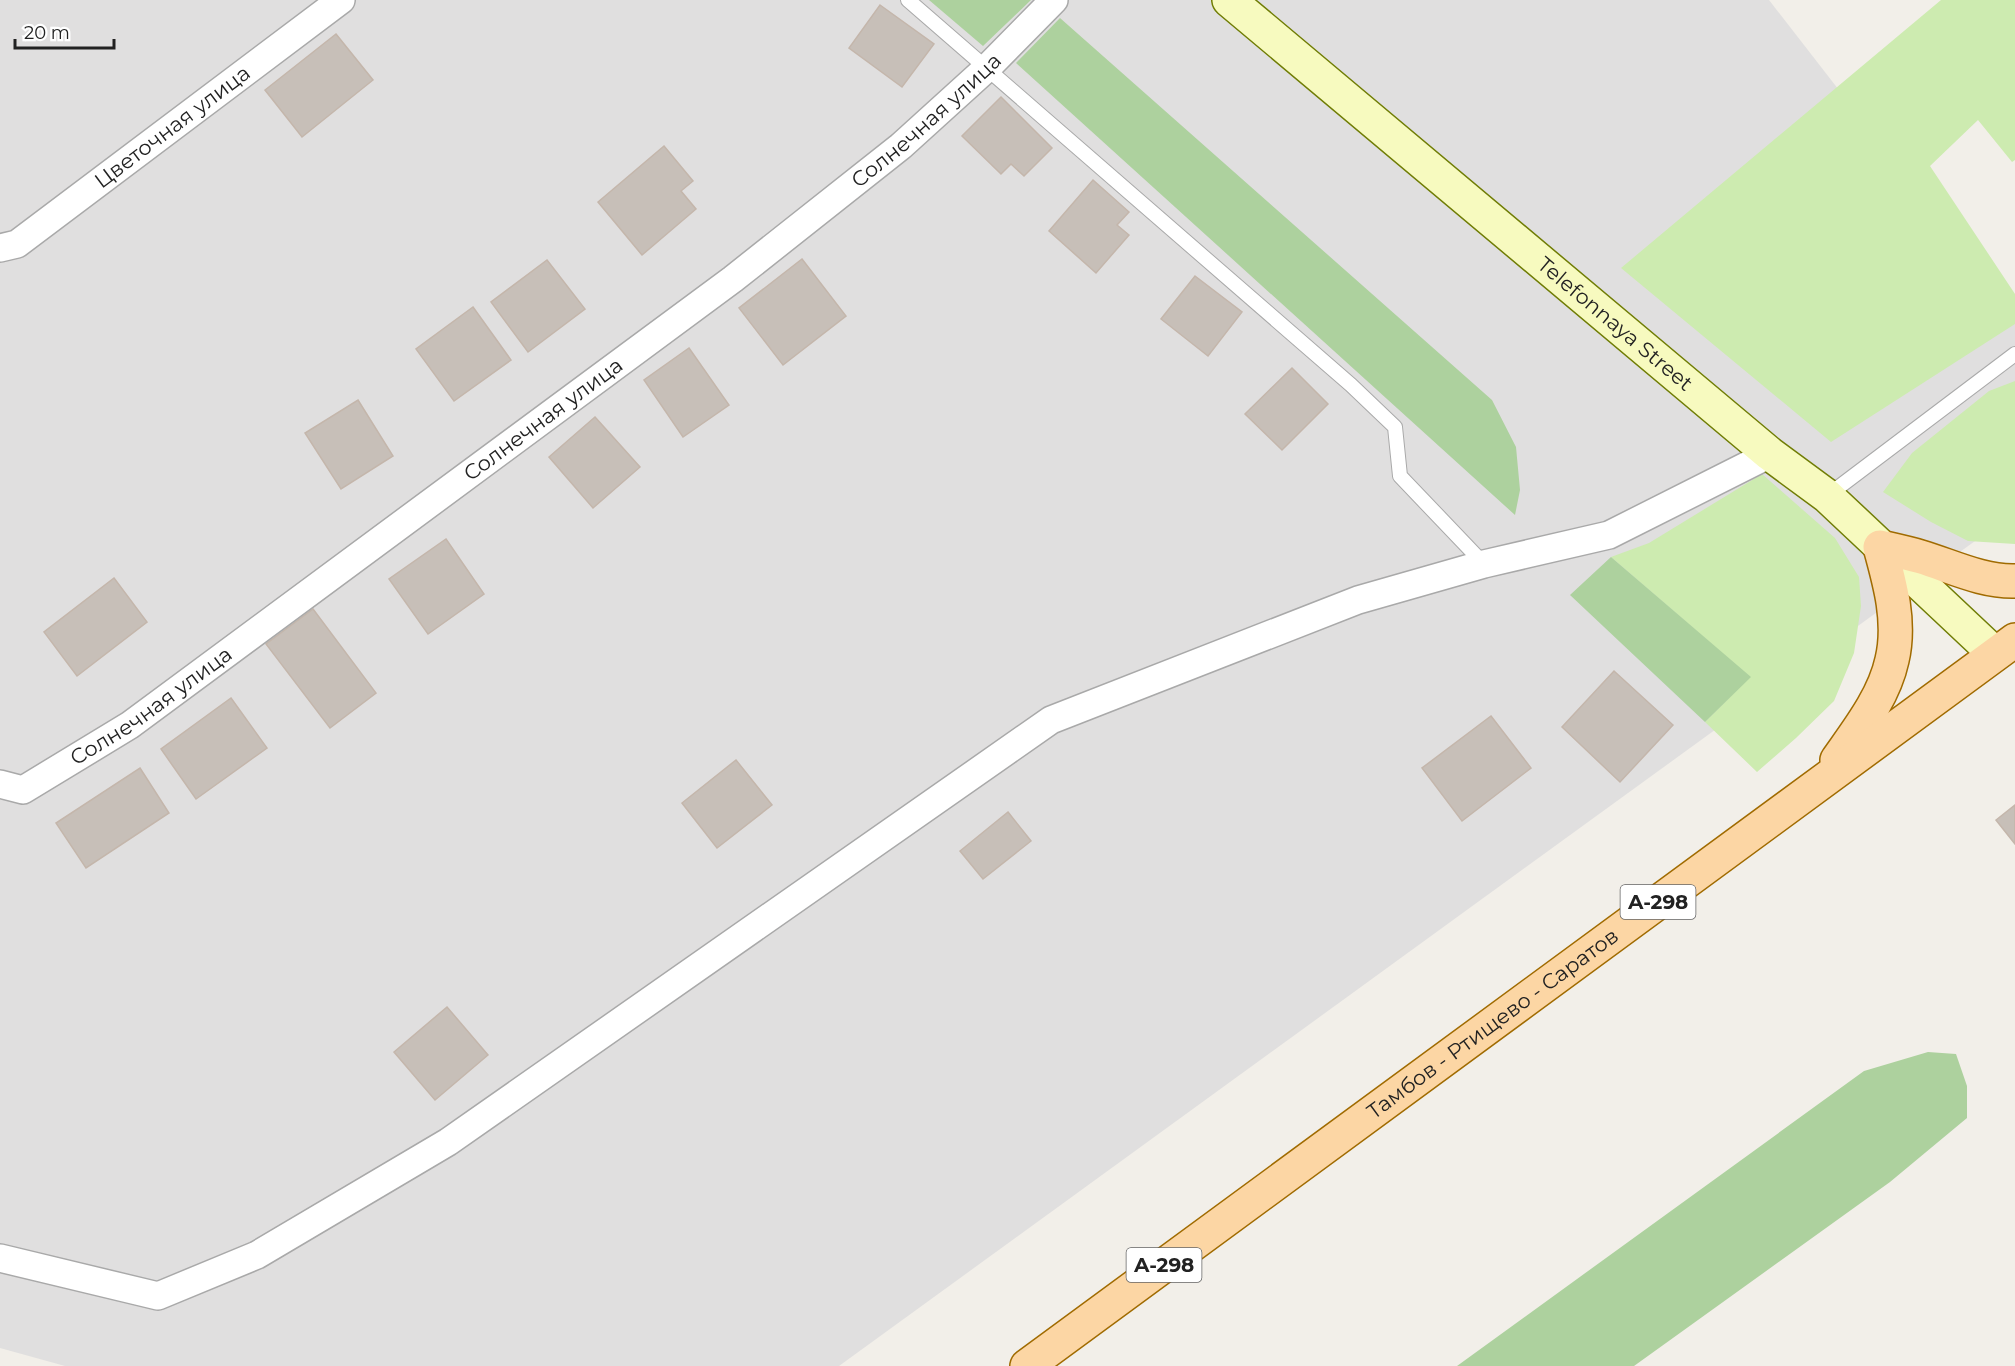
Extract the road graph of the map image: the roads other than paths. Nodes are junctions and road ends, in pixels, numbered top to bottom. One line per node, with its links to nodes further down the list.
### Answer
1 (341, 0): 6 (street, Цветочная улица)
2 (908, 0): 5 (lane)
3 (1054, 0): 5 (street, Солнечная улица)
4 (1229, 0): 8 (street, Telefonnaya Street)
5 (987, 68): 11 (lane); 15 (street, Солнечная улица)
6 (0, 248)
7 (2015, 354): 9 (lane)
8 (1770, 454): 9 (street, Telefonnaya Street); 11 (street)
9 (1827, 496): 10 (street, Telefonnaya Street)
10 (1880, 547): 12 (main road); 13 (street, Telefonnaya Street); 14 (main road)
11 (1484, 564): 16 (street)
12 (2015, 581)
13 (2005, 647): 14 (main road, Тамбов - Ртищево - Саратов / А-298)
14 (1822, 782): 17 (main road, Тамбов - Ртищево - Саратов / А-298)
15 (0, 784)
16 (0, 1258)
17 (1027, 1366)

